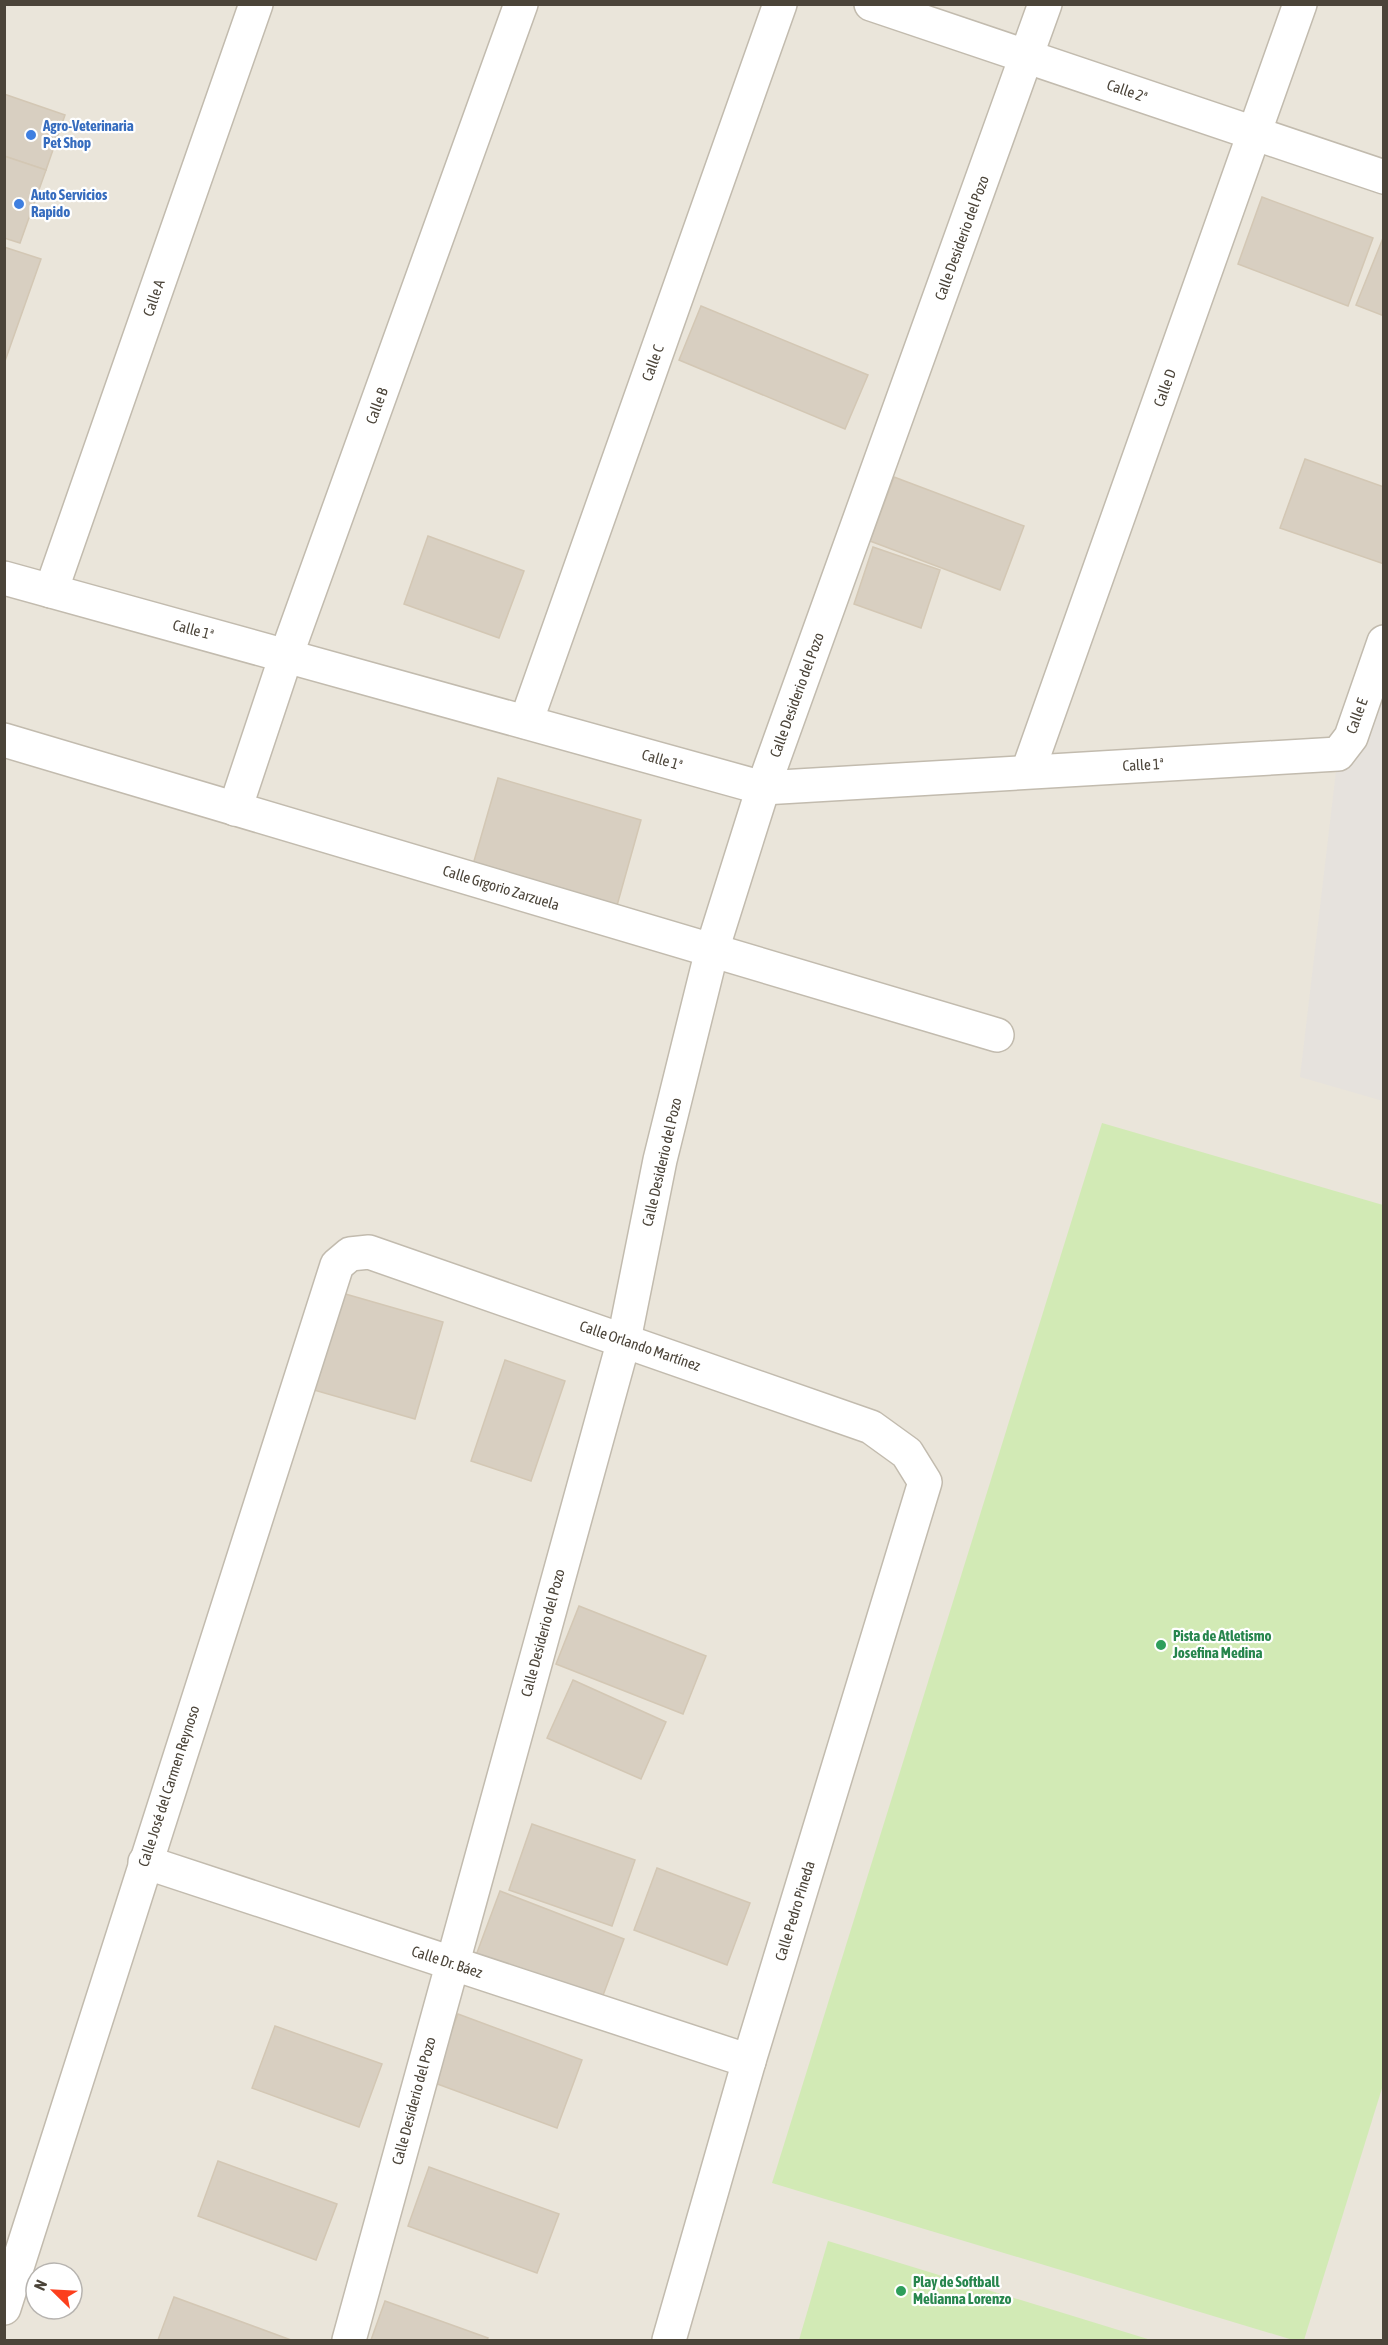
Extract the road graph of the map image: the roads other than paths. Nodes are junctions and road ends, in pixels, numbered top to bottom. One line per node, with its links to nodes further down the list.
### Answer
1 (256, 4): 11 (street, Calle A)
2 (521, 4): 13 (street, Calle B)
3 (780, 4): 14 (street, Calle C)
4 (871, 4): 7 (street, Calle 2ª)
5 (1045, 4): 7 (street, Calle Desiderio del Pozo)
6 (1300, 4): 8 (street, Calle D)
7 (1027, 57): 8 (street, Calle 2ª); 18 (street, Calle Desiderio del Pozo)
8 (1256, 134): 9 (street, Calle 2ª); 17 (street, Calle D)
9 (1383, 177)
10 (4, 578): 11 (street, Calle 1ª)
11 (51, 591): 13 (street, Calle 1ª)
12 (1383, 642): 16 (street, Calle E)
13 (286, 656): 14 (street, Calle 1ª); 19 (street, Calle B)
14 (525, 722): 18 (street, Calle 1ª)
15 (4, 740): 19 (street, Calle Grgorio Zarzuela)
16 (1338, 754): 17 (street, Calle 1ª)
17 (1028, 771): 18 (street, Calle 1ª)
18 (763, 788): 20 (street, Calle Desiderio del Pozo)
19 (235, 809): 20 (street, Calle Grgorio Zarzuela)
20 (712, 950): 21 (street, Calle Grgorio Zarzuela); 23 (street, Calle Desiderio del Pozo)
21 (997, 1035)
22 (336, 1265): 23 (street, Calle Orlando Martínez); 25 (street, Calle José del Carmen Reynoso)
23 (624, 1340): 24 (street, Calle Orlando Martínez); 26 (street, Calle Desiderio del Pozo)
24 (925, 1482): 27 (street, Calle Pedro Pineda)
25 (145, 1862): 26 (street, Calle Dr. Báez); 28 (street, Calle José del Carmen Reynoso)
26 (452, 1963): 27 (street, Calle Dr. Báez); 29 (street, Calle Desiderio del Pozo)
27 (749, 2061): 30 (street, Calle Pedro Pineda)
28 (4, 2308)
29 (349, 2340)
30 (669, 2340)

